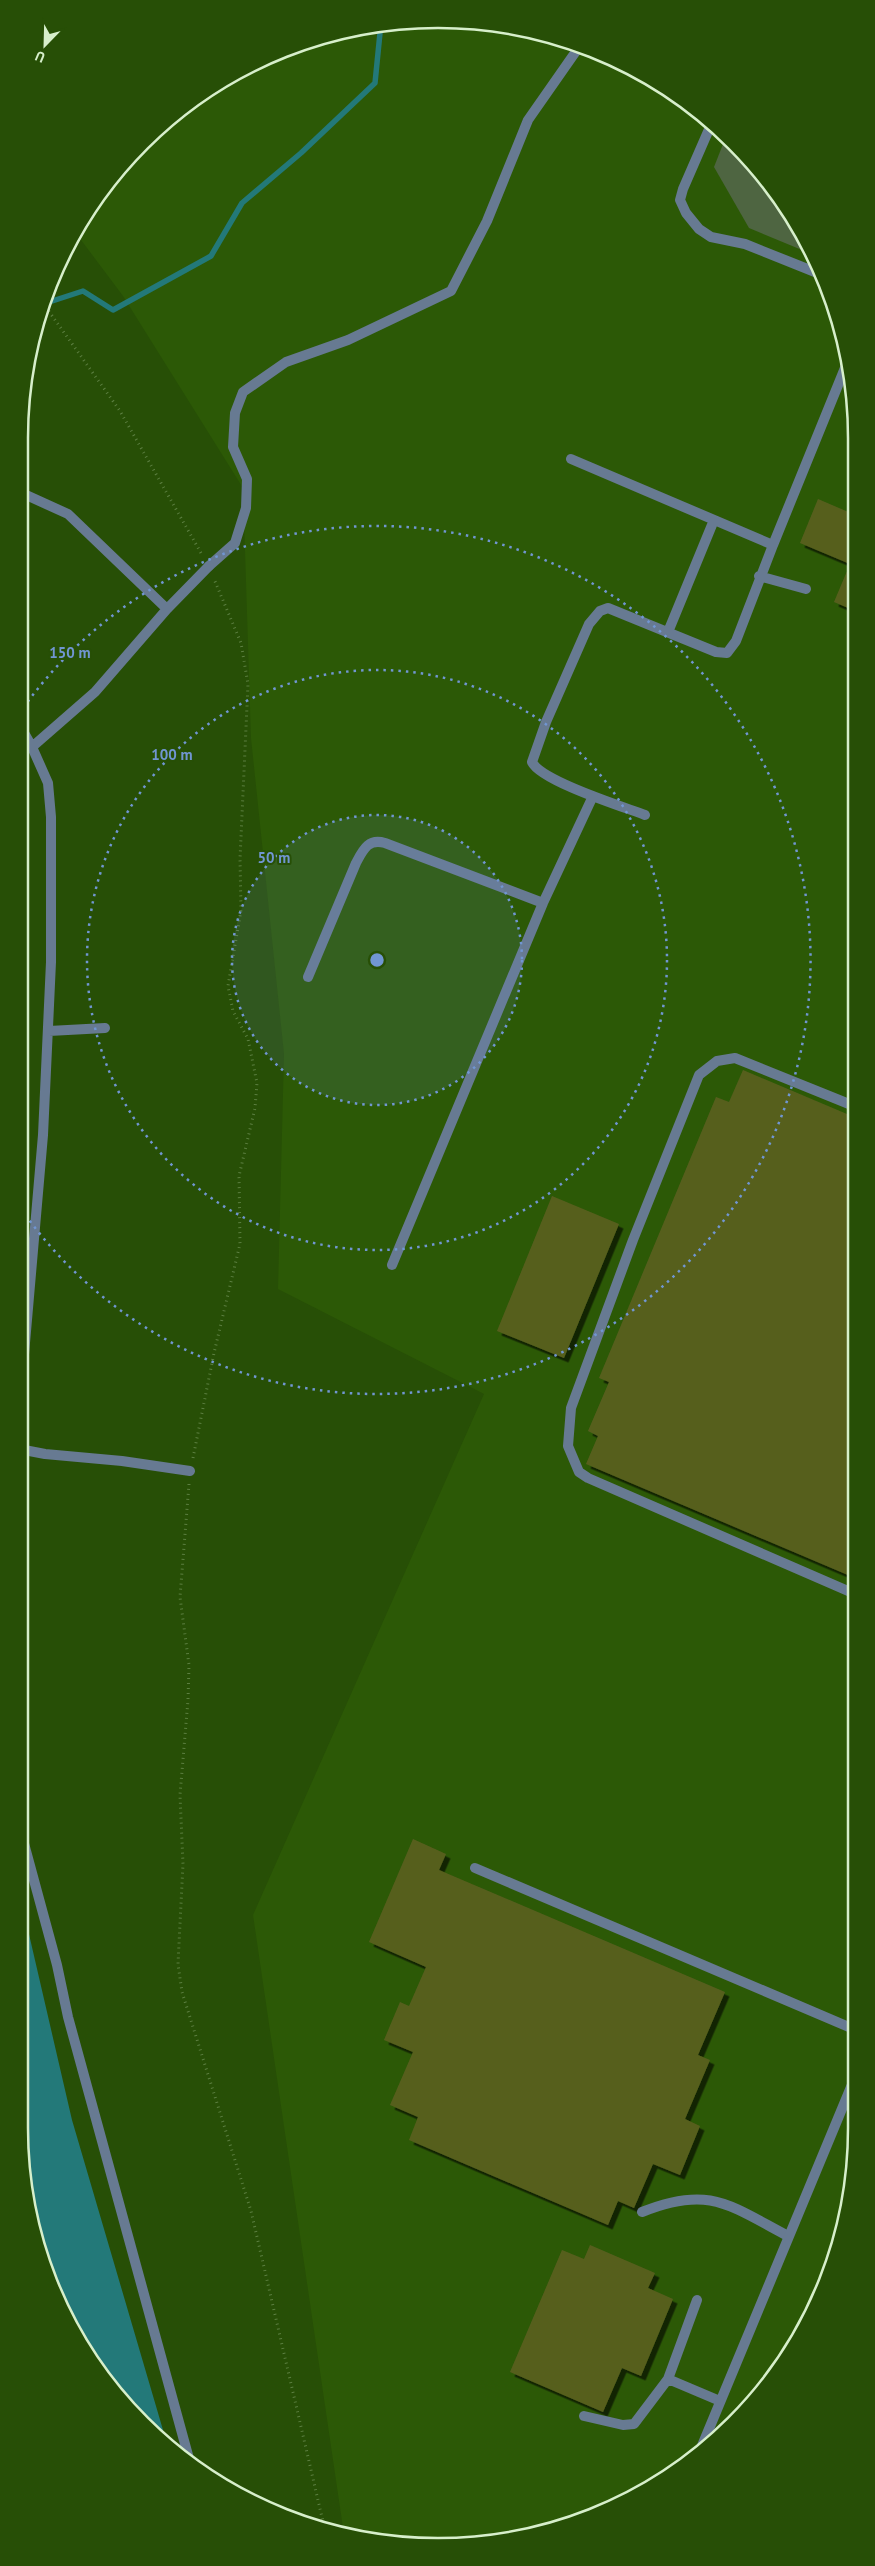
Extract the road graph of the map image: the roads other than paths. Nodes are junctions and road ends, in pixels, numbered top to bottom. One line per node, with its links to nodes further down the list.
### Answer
1 (576, 52): 11 (street)
2 (709, 130): 3 (street)
3 (811, 271)
4 (842, 374): 8 (street)
5 (571, 460): 7 (street)
6 (28, 496): 11 (street)
7 (714, 520): 8 (street); 12 (street)
8 (773, 545): 9 (street)
9 (759, 576): 10 (street); 12 (street)
10 (806, 589)
11 (167, 609): 14 (street)
12 (668, 632): 15 (street)
13 (28, 740): 14 (street)
14 (32, 747): 20 (street)
15 (593, 796): 16 (street); 17 (street)
16 (646, 815)
17 (543, 903): 18 (street); 22 (street)
18 (308, 978)
19 (105, 1028): 20 (street)
20 (50, 1031): 23 (street)
21 (848, 1104): 26 (street)
22 (392, 1265)
23 (28, 1301)
24 (28, 1451): 25 (street)
25 (190, 1471)
26 (848, 1591)
27 (28, 1859): 38 (street)
28 (475, 1868): 29 (street)
29 (848, 2027)
30 (848, 2094): 32 (street)
31 (642, 2212): 32 (street)
32 (788, 2236): 35 (street)
33 (697, 2300): 34 (street)
34 (668, 2379): 35 (street); 36 (street)
35 (720, 2401): 37 (street)
36 (584, 2416)
37 (704, 2440)
38 (189, 2455)

